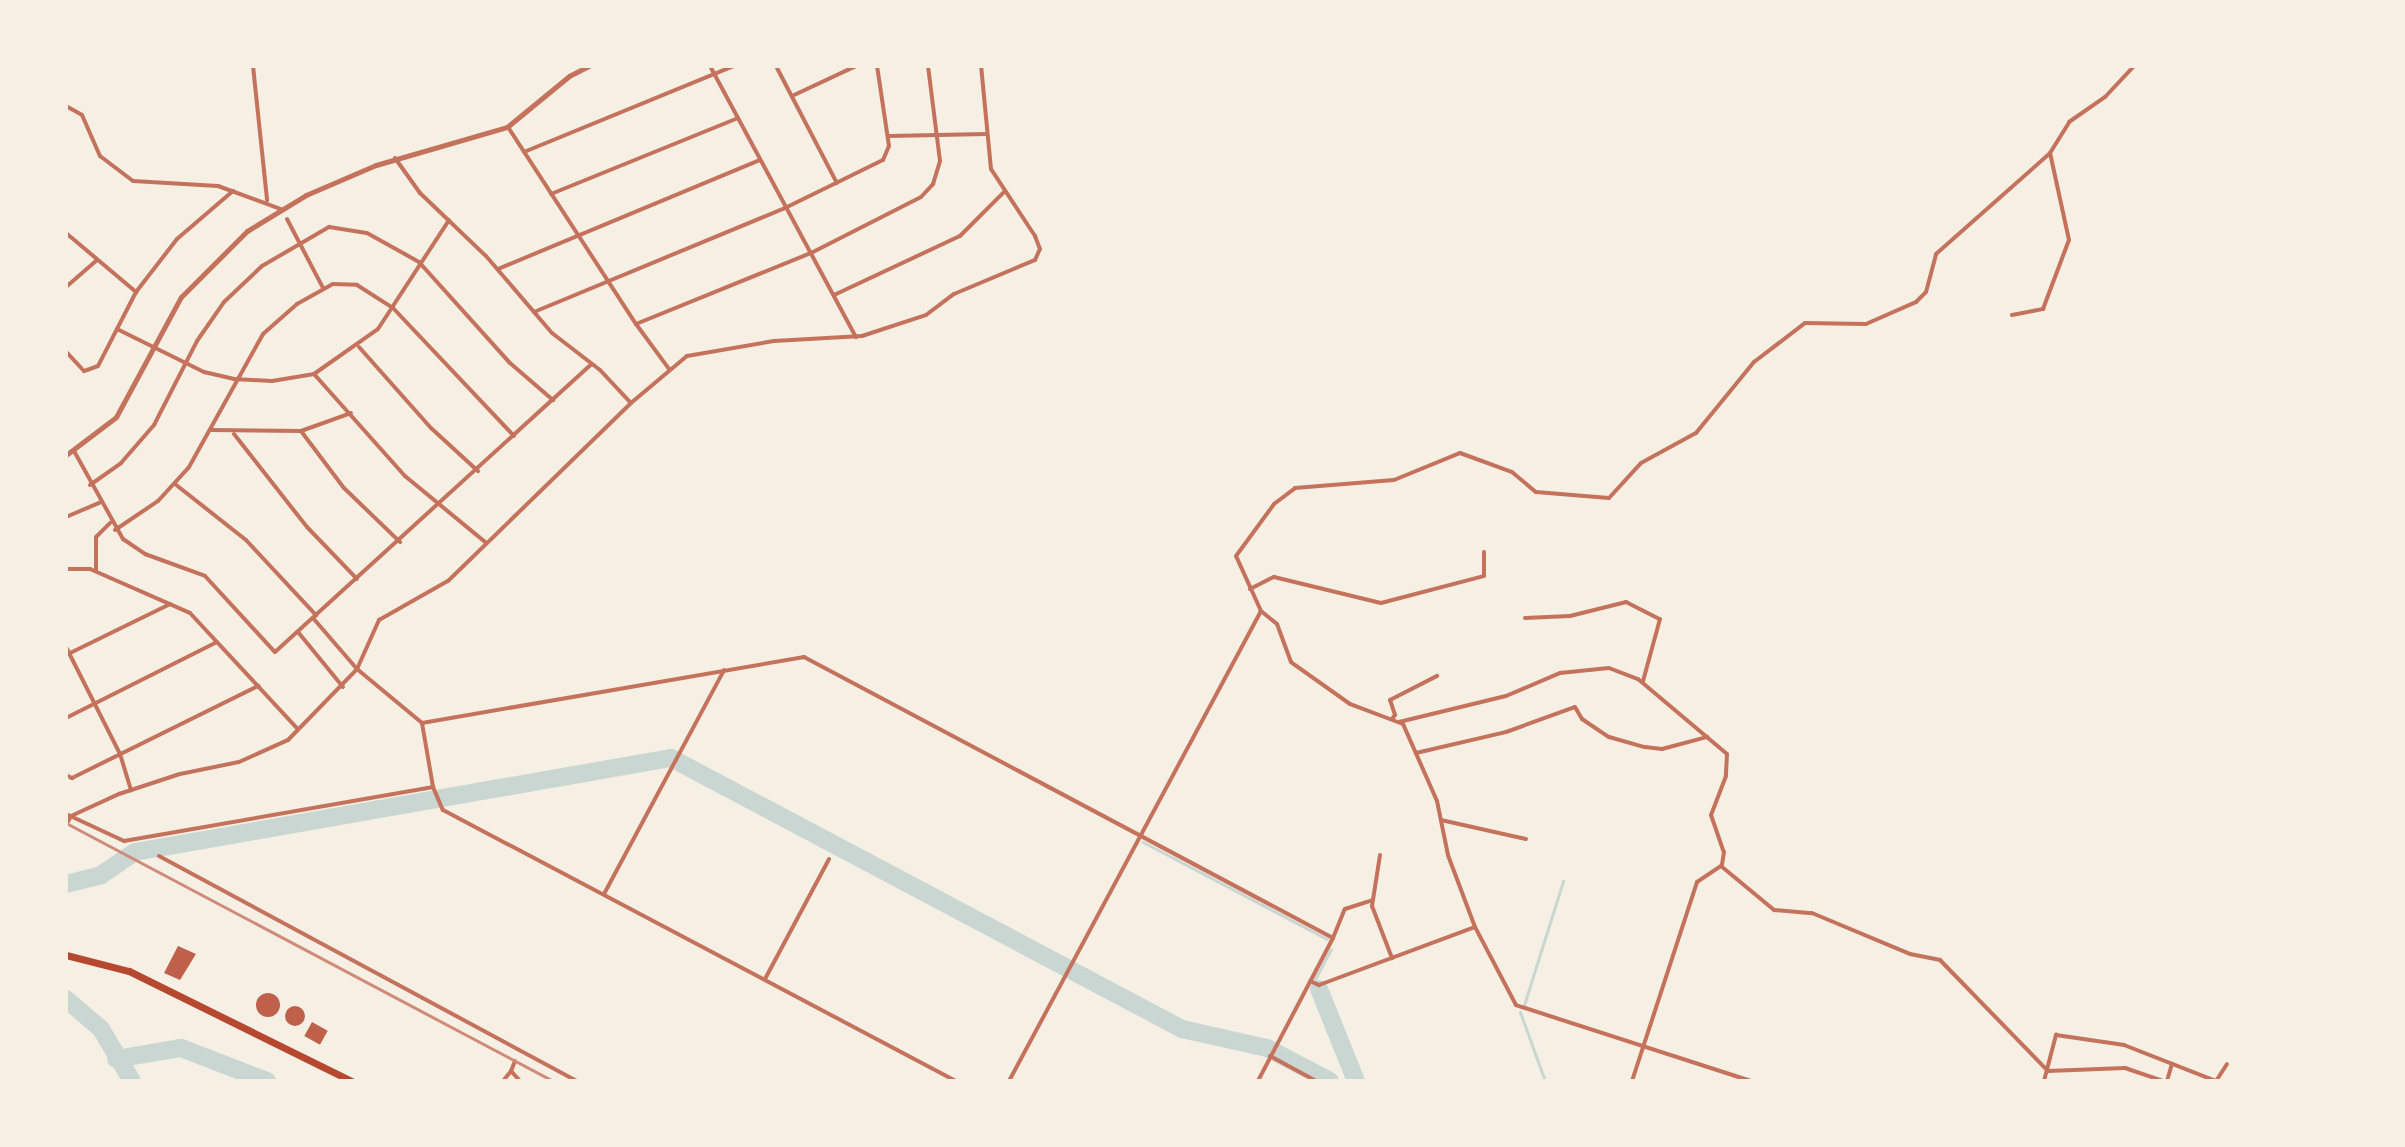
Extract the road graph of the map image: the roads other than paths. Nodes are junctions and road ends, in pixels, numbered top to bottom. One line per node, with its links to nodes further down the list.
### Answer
1 (253, 66): 27 (street)
2 (589, 66): 15 (street)
3 (710, 66): 11 (street)
4 (734, 66): 11 (street)
5 (776, 66): 12 (street)
6 (856, 66): 12 (street)
7 (877, 66): 18 (street)
8 (928, 66): 17 (street)
9 (981, 66): 16 (street)
10 (2134, 66): 20 (street)
11 (715, 74): 14 (street); 19 (street)
12 (792, 96): 23 (street)
13 (66, 106): 24 (street)
14 (738, 118): 22 (street); 26 (street)
15 (507, 127): 19 (street); 21 (street)
16 (987, 134): 17 (street); 25 (street)
17 (938, 135): 18 (street); 35 (street)
18 (888, 136): 23 (street)
19 (524, 152): 26 (street)
20 (2050, 153): 46 (street); 81 (street)
21 (395, 158): 29 (street); 31 (street)
22 (760, 160): 28 (street); 33 (street)
23 (837, 183): 28 (street)
24 (234, 191): 27 (street); 42 (street)
25 (1003, 193): 43 (street); 49 (street)
26 (551, 194): 33 (street)
27 (267, 200): 29 (street)
28 (785, 208): 35 (street); 39 (street)
29 (281, 209): 50 (street)
30 (287, 219): 34 (street)
31 (449, 220): 37 (street); 38 (street)
32 (66, 233): 36 (street)
33 (578, 236): 38 (street); 39 (street)
34 (299, 242): 37 (street); 41 (street); 53 (street)
35 (811, 253): 43 (street); 47 (street)
36 (96, 261): 40 (street); 42 (street)
37 (419, 262): 44 (street); 58 (street)
38 (498, 269): 45 (street)
39 (608, 281): 45 (street); 47 (street)
40 (66, 287)
41 (323, 288): 44 (street); 57 (street)
42 (136, 292): 48 (street)
43 (834, 295): 49 (street)
44 (393, 308): 51 (street); 64 (street)
45 (534, 312): 54 (street)
46 (2012, 315)
47 (636, 324): 55 (street)
48 (117, 329): 50 (street); 52 (street)
49 (856, 337): 55 (street)
50 (152, 347): 53 (street); 65 (street)
51 (359, 347): 56 (street); 67 (street)
52 (66, 352)
53 (185, 363): 57 (street); 69 (street)
54 (591, 364): 58 (street); 59 (street)
55 (669, 369): 59 (street)
56 (314, 374): 57 (street); 60 (street)
57 (234, 379): 61 (street)
58 (553, 400): 64 (street)
59 (631, 403): 76 (street)
60 (351, 413): 62 (street); 71 (street)
61 (211, 430): 63 (street); 68 (street)
62 (301, 431): 63 (street); 75 (street)
63 (234, 434): 80 (street)
64 (514, 436): 67 (street)
65 (74, 451): 66 (street); 69 (street)
66 (66, 455)
67 (478, 471): 71 (street)
68 (175, 484): 74 (street); 84 (street)
69 (90, 485): 70 (street)
70 (99, 503): 72 (street); 73 (street)
71 (440, 507): 75 (street); 76 (street)
72 (66, 517)
73 (110, 523): 74 (street); 79 (street)
74 (115, 530): 86 (street)
75 (400, 542): 80 (street)
76 (485, 542): 90 (street)
77 (1484, 552): 81 (street)
78 (66, 569): 79 (street)
79 (96, 571): 82 (street)
80 (357, 579): 84 (street)
81 (1250, 589): 83 (street)
82 (170, 604): 87 (street); 89 (street)
83 (1261, 611): 98 (street); 111 (street)
84 (314, 617): 86 (street); 90 (street)
85 (1525, 618): 93 (street)
86 (298, 632): 95 (street)
87 (217, 642): 94 (street); 96 (street)
88 (66, 647): 89 (street)
89 (68, 654): 96 (street)
90 (357, 669): 95 (street); 100 (street)
91 (724, 670): 100 (street); 111 (street); 117 (street)
92 (1437, 676): 98 (street)
93 (1643, 681): 99 (street); 102 (street)
94 (258, 686): 101 (street); 104 (street)
95 (343, 687): 101 (street)
96 (95, 704): 97 (street); 104 (street)
97 (66, 718)
98 (1389, 719): 99 (street)
99 (1399, 722): 103 (street)
100 (422, 723): 106 (street)
101 (296, 727): 107 (street)
102 (1707, 737): 103 (street); 116 (street)
103 (1416, 753): 109 (street)
104 (120, 754): 105 (street); 107 (street)
105 (66, 775)
106 (433, 787): 108 (street); 117 (street)
107 (131, 791): 108 (street)
108 (68, 815): 110 (street)
109 (1441, 820): 112 (street); 119 (street)
110 (66, 825)
111 (1140, 837): 120 (street); 137 (street)
112 (1526, 839)
113 (1380, 855): 118 (street)
114 (159, 856): 135 (street)
115 (829, 859): 123 (street)
116 (1721, 866): 125 (street); 131 (street)
117 (604, 894): 123 (street)
118 (1373, 901): 120 (street); 122 (street)
119 (1475, 927): 122 (street); 125 (street)
120 (1333, 938): 124 (street)
121 (66, 955): 132 (highway)
122 (1392, 958): 124 (street)
123 (765, 979): 136 (street)
124 (1310, 981): 126 (street)
125 (1645, 1049): 140 (street); 141 (street)
126 (1270, 1056): 138 (street); 139 (street)
127 (515, 1061): 130 (street)
128 (2172, 1064): 131 (street); 143 (street); 144 (street)
129 (2227, 1064): 144 (street)
130 (511, 1071): 133 (street); 134 (street)
131 (2048, 1071): 142 (street); 143 (street)
132 (352, 1081)
133 (503, 1081)
134 (520, 1081)
135 (577, 1081)
136 (956, 1081)
137 (1009, 1081)
138 (1258, 1081)
139 (1316, 1081)
140 (1632, 1081)
141 (1751, 1081)
142 (2044, 1081)
143 (2165, 1081)
144 (2216, 1081)

